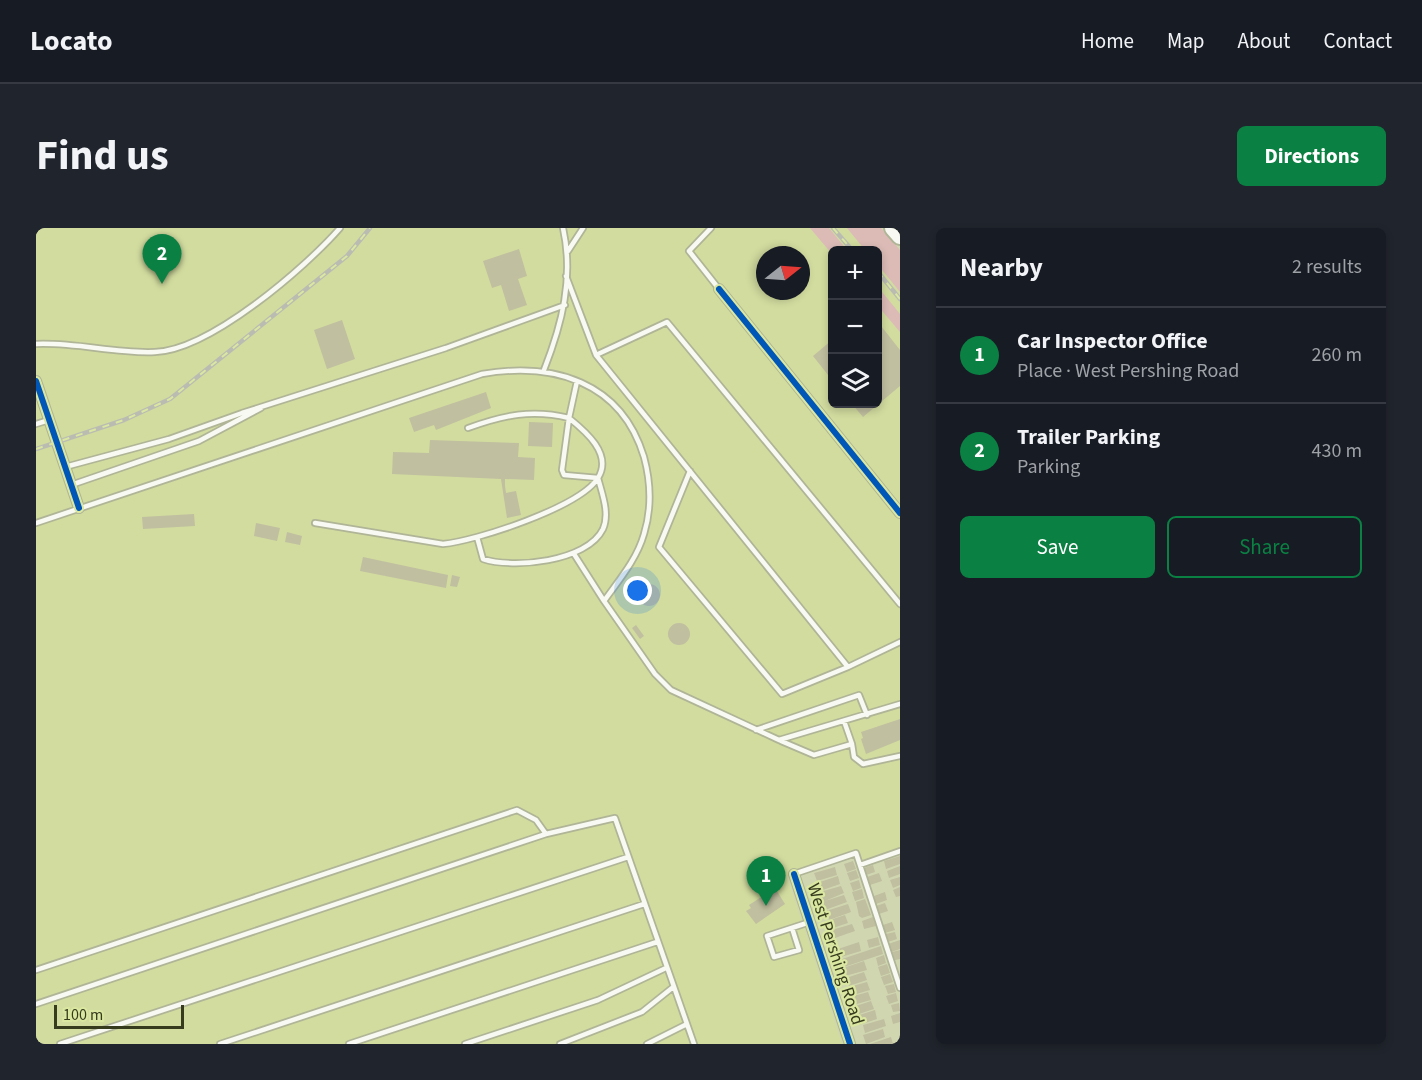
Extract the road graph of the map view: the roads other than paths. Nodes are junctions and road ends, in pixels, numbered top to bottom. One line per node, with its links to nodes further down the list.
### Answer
1 (340, 228): 11 (lane)
2 (562, 228): 7 (lane)
3 (584, 228): 7 (lane)
4 (711, 228): 9 (lane)
5 (893, 228): 6 (highway)
6 (900, 236)
7 (568, 251): 8 (lane)
8 (566, 276): 10 (lane); 12 (lane)
9 (719, 289): 26 (street)
10 (565, 305): 13 (lane); 16 (lane)
11 (36, 344)
12 (596, 355): 22 (lane); 32 (lane)
13 (543, 370): 15 (lane); 25 (lane)
14 (36, 381): 18 (street)
15 (577, 381): 17 (lane); 31 (lane)
16 (266, 405): 21 (lane); 24 (lane)
17 (569, 418): 20 (lane); 23 (lane); 23 (lane)
18 (49, 420): 19 (lane); 21 (street)
19 (36, 424)
20 (468, 428)
21 (65, 467): 24 (street)
22 (690, 471): 34 (lane); 34 (lane)
23 (598, 478): 29 (lane); 30 (lane)
24 (71, 485): 25 (street)
25 (79, 508): 27 (lane)
26 (900, 513)
27 (36, 523)
28 (315, 523): 29 (lane)
29 (477, 537): 30 (lane)
30 (574, 554): 31 (lane)
31 (604, 601): 38 (lane)
32 (900, 604)
33 (900, 642): 34 (lane)
34 (848, 667)
35 (900, 704): 36 (lane)
36 (867, 715): 37 (lane); 38 (lane)
37 (844, 721): 39 (lane); 40 (lane)
38 (756, 730): 39 (lane)
39 (779, 740): 40 (lane)
40 (852, 744): 41 (lane)
41 (900, 756)
42 (546, 834): 44 (lane); 52 (lane); 55 (lane)
43 (900, 851): 45 (lane)
44 (628, 858): 47 (lane); 57 (lane)
45 (860, 864): 46 (lane); 54 (lane)
46 (794, 874): 48 (street, West Pershing Road)
47 (644, 904): 50 (lane); 58 (lane)
48 (810, 922): 49 (lane); 64 (street, West Pershing Road)
49 (792, 928): 49 (lane)
50 (657, 942): 51 (lane); 59 (lane)
51 (666, 968): 53 (lane); 60 (lane)
52 (36, 970)
53 (672, 988): 56 (lane); 61 (lane)
54 (900, 988)
55 (36, 1004)
56 (687, 1024): 62 (lane); 63 (lane)
57 (60, 1044)
58 (220, 1044)
59 (349, 1044)
60 (465, 1044)
61 (561, 1044)
62 (647, 1044)
63 (694, 1044)
64 (850, 1044)

